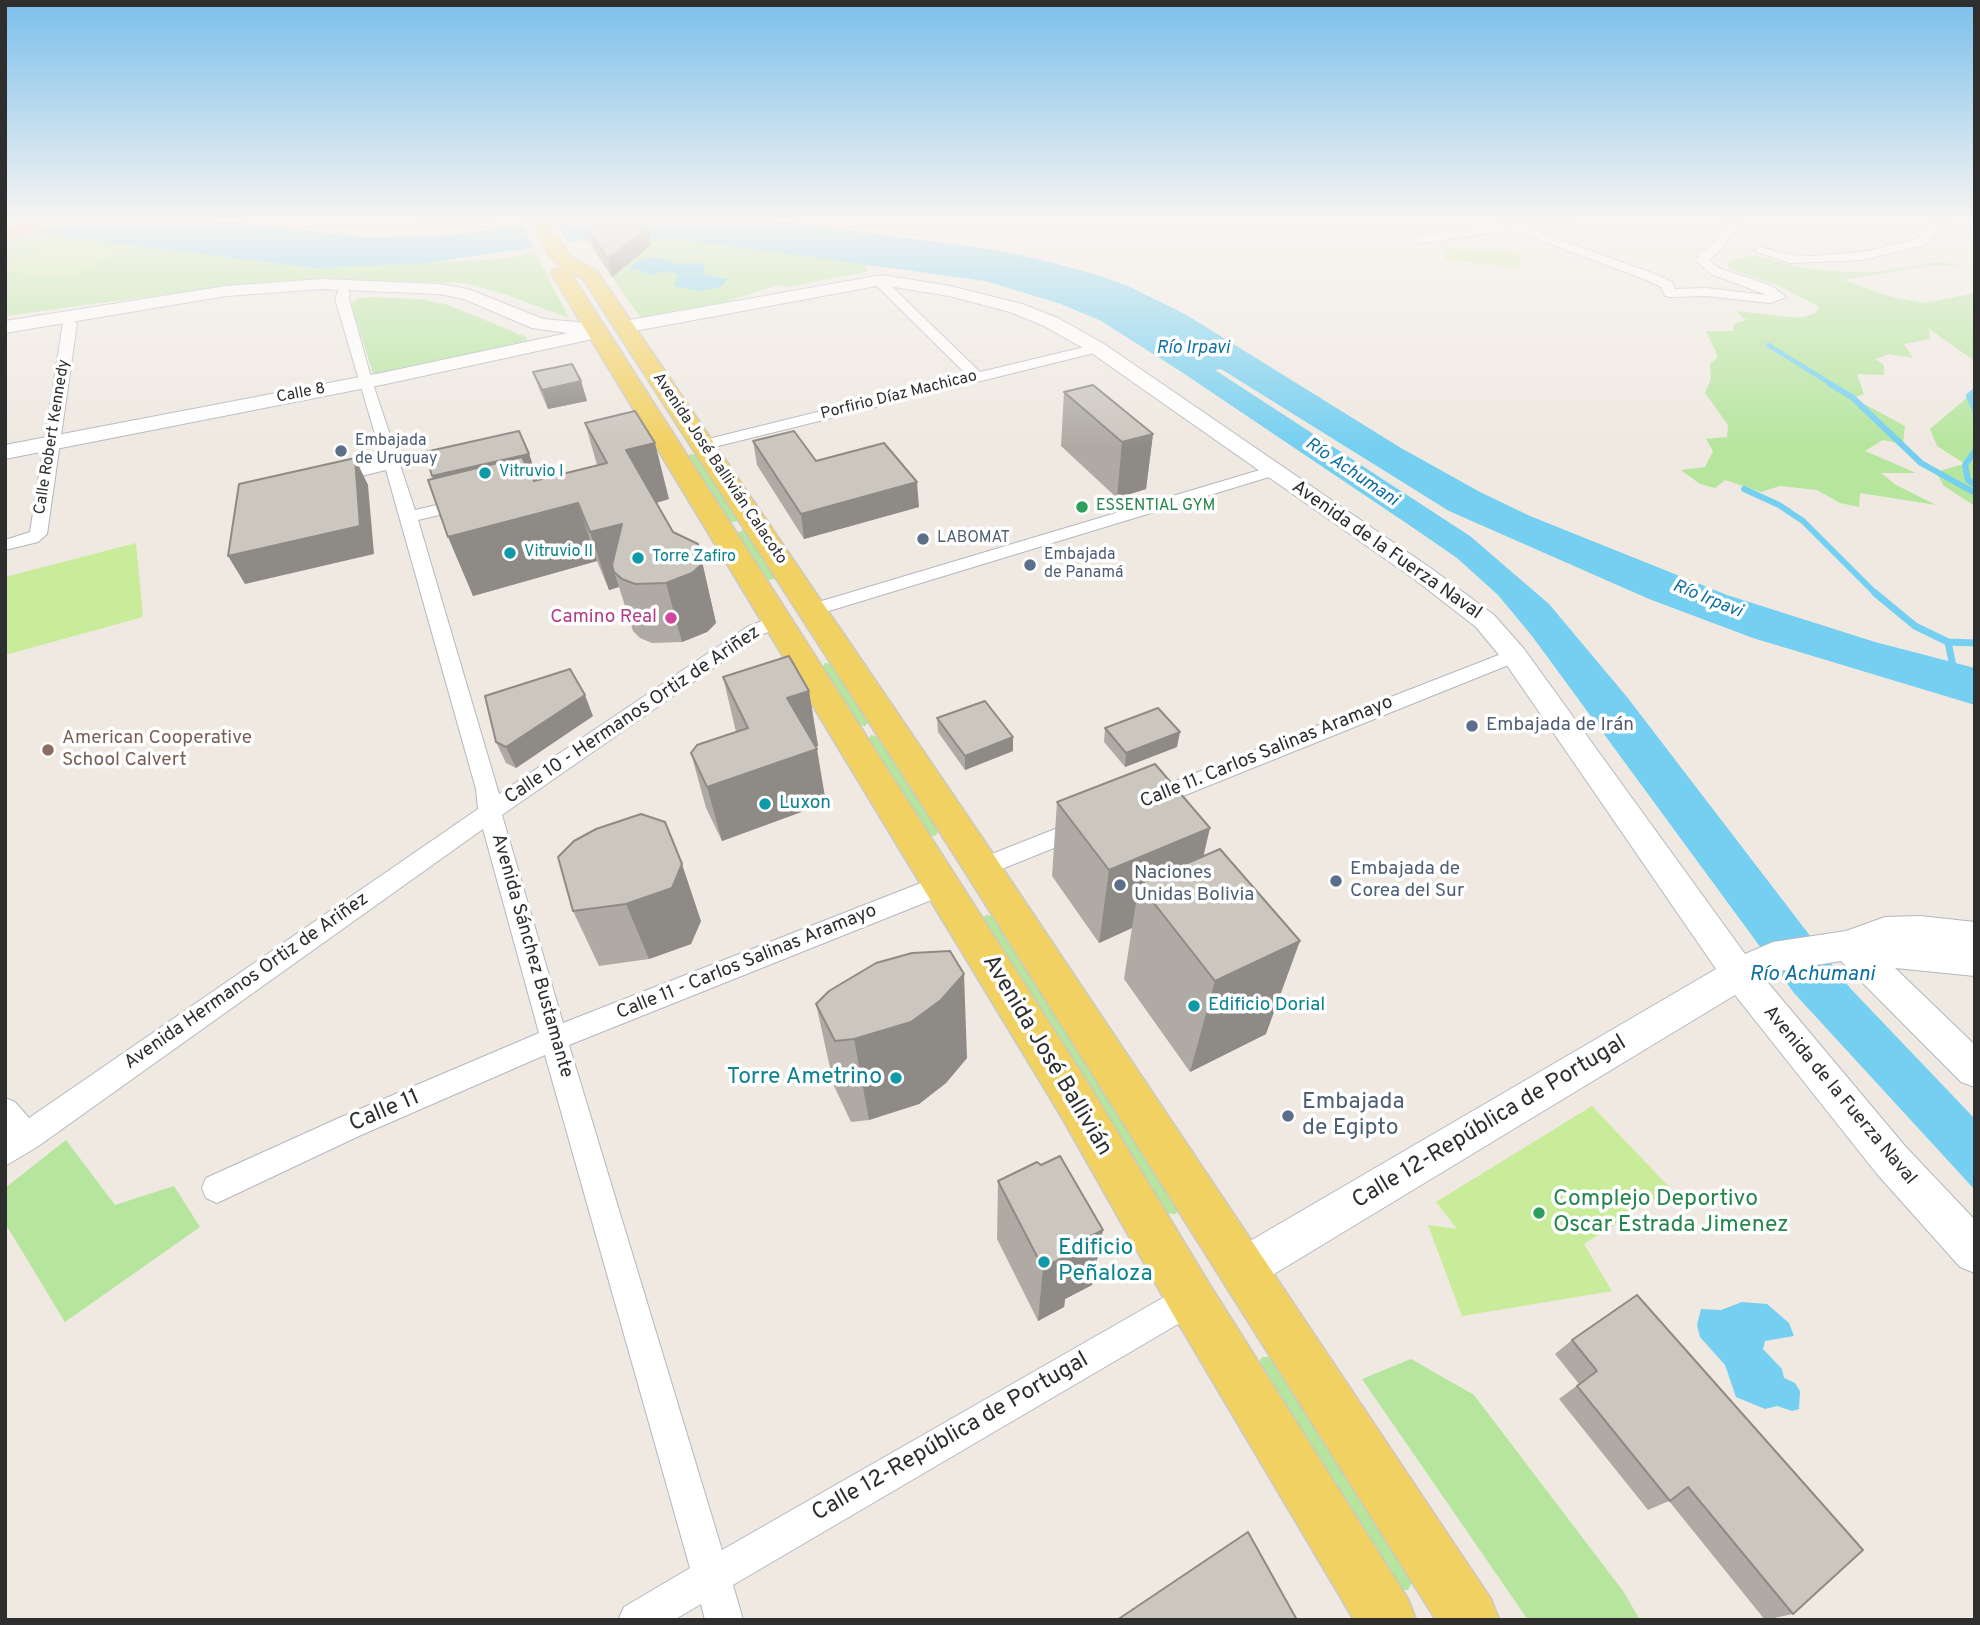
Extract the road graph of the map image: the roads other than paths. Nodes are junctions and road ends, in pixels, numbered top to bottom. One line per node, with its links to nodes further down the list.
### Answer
1 (210, 295): 13 (main road)
2 (250, 295): 13 (main road)
3 (343, 295): 21 (street, Avenida Sánchez Bustamante)
4 (414, 295): 18 (main road)
5 (470, 295): 16 (main road)
6 (574, 295): 16 (main road, Avenida José Ballivián Calacoto)
7 (603, 295): 15 (main road, Avenida José Ballivián Calacoto)
8 (798, 295): 15 (main road, Avenida de la Fuerza Naval)
9 (893, 295): 20 (street)
10 (965, 295): 19 (main road, Avenida de la Fuerza Naval)
11 (1740, 295): 12 (street)
12 (1778, 295)
13 (71, 320): 14 (main road); 17 (main road); 22 (street, Calle Robert Kennedy)
14 (5, 327)
15 (624, 327): 16 (main road); 23 (main road, Avenida José Ballivián Calacoto)
16 (597, 332): 18 (main road, Calle 8); 25 (main road, Avenida José Ballivián Calacoto)
17 (5, 334)
18 (560, 340): 21 (main road, Calle 8)
19 (1097, 348): 20 (street, Porfirio Díaz Machicao); 27 (main road, Avenida de la Fuerza Naval)
20 (977, 377): 23 (street, Porfirio Díaz Machicao)
21 (365, 381): 22 (main road, Calle 8); 26 (street, Avenida Sánchez Bustamante)
22 (54, 442): 24 (main road, Calle 8); 32 (street, Calle Robert Kennedy)
23 (702, 445): 25 (main road); 33 (main road, Avenida José Ballivián Calacoto)
24 (5, 452)
25 (664, 455): 29 (main road, Avenida José Ballivián Calacoto)
26 (390, 464): 28 (street); 31 (street, Avenida Sánchez Bustamante)
27 (1273, 471): 33 (street, Calle 10 - Hermanos Ortiz de Ariñez); 34 (main road, Avenida de la Fuerza Naval)
28 (316, 482)
29 (698, 496): 33 (main road, Avenida José Ballivián)
30 (487, 498): 31 (street)
31 (409, 517): 36 (street, Avenida Sánchez Bustamante)
32 (14, 543)
33 (794, 616): 36 (street, Calle 10 - Hermanos Ortiz de Ariñez); 38 (main road, Avenida José Ballivián); 39 (main road, Avenida José Ballivián)
34 (1514, 655): 35 (street, Calle 11. Carlos Salinas Aramayo); 42 (main road, Avenida de la Fuerza Naval)
35 (1137, 806)
36 (491, 814): 44 (street, Avenida Sánchez Bustamante); 47 (street, Avenida Hermanos Ortiz de Ariñez)
37 (1098, 821): 38 (street)
38 (982, 868): 50 (main road, Avenida José Ballivián)
39 (940, 886): 44 (street, Calle 11 - Carlos Salinas Aramayo); 51 (main road, Avenida José Ballivián)
40 (1975, 936): 41 (main road)
41 (1839, 946): 42 (main road); 43 (main road); 45 (main road)
42 (1758, 961): 49 (main road, Avenida de la Fuerza Naval); 50 (main road, Calle 12-República de Portugal)
43 (1975, 961)
44 (554, 1039): 48 (street, Calle 11); 52 (street, Avenida Sánchez Bustamante)
45 (1975, 1070)
46 (5, 1111): 47 (street)
47 (16, 1144)
48 (217, 1188)
49 (1975, 1252)
50 (1241, 1270): 51 (main road); 56 (main road, Avenida José Ballivián)
51 (1191, 1299): 52 (street, Calle 12-República de Portugal); 55 (main road, Avenida José Ballivián)
52 (711, 1577): 53 (street, Calle 12-República de Portugal); 54 (street, Avenida Sánchez Bustamante)
53 (637, 1620)
54 (724, 1620)
55 (1387, 1620)
56 (1470, 1620)

